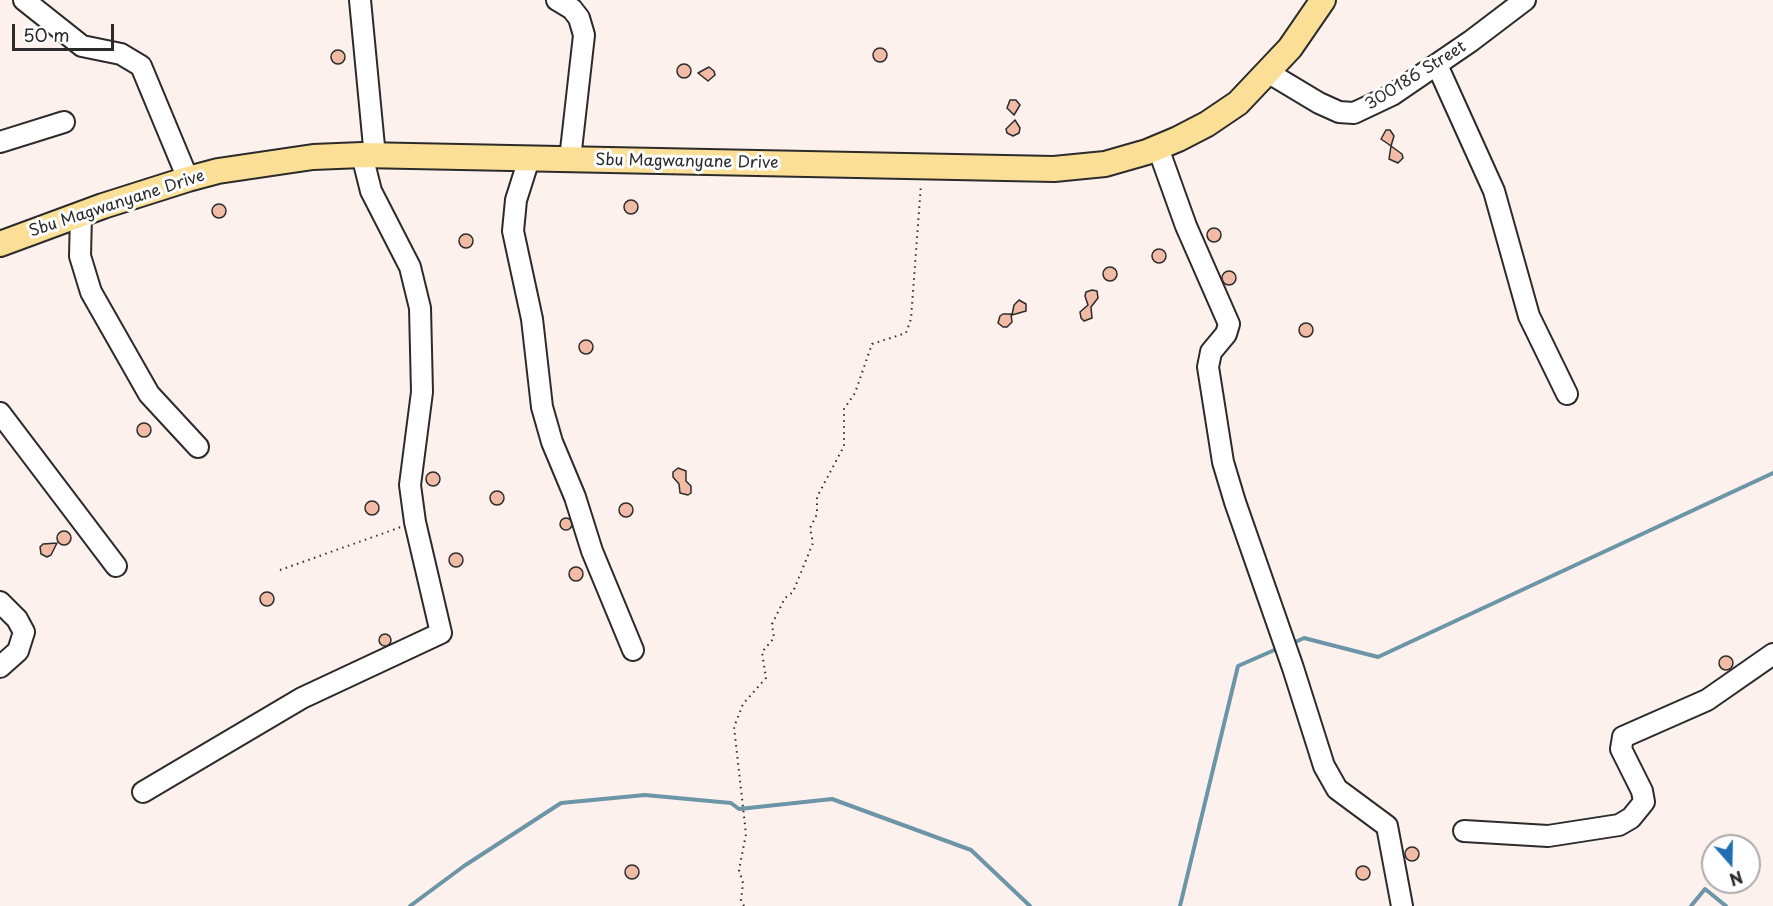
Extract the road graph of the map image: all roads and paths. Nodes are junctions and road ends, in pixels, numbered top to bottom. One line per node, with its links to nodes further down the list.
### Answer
1 (24, 0): 15 (street)
2 (360, 0): 11 (street)
3 (557, 0): 13 (street)
4 (1323, 0): 7 (main road, Sbu Magwanyane Drive)
5 (1525, 0): 6 (street, 300186 Street)
6 (1437, 65): 7 (street, 300186 Street); 18 (street)
7 (1269, 73): 10 (main road, Sbu Magwanyane Drive)
8 (64, 122): 9 (street)
9 (0, 142)
10 (1158, 148): 14 (main road, Sbu Magwanyane Drive); 31 (street)
11 (368, 156): 12 (main road, Sbu Magwanyane Drive); 15 (main road, Sbu Magwanyane Drive); 21 (street)
12 (529, 159): 13 (main road, Sbu Magwanyane Drive); 25 (street)
13 (570, 159): 14 (main road, Sbu Magwanyane Drive)
14 (923, 166): 30 (path)
15 (188, 180): 16 (main road, Sbu Magwanyane Drive)
16 (81, 215): 17 (main road, Sbu Magwanyane Drive); 20 (street)
17 (0, 244)
18 (1567, 394)
19 (0, 413): 22 (street)
20 (198, 447)
21 (415, 522): 23 (path); 28 (street)
22 (116, 566)
23 (280, 570)
24 (0, 602): 27 (street)
25 (633, 650)
26 (1773, 654): 29 (street)
27 (0, 667)
28 (143, 792)
29 (1464, 831)
30 (744, 906)
31 (1402, 906)

